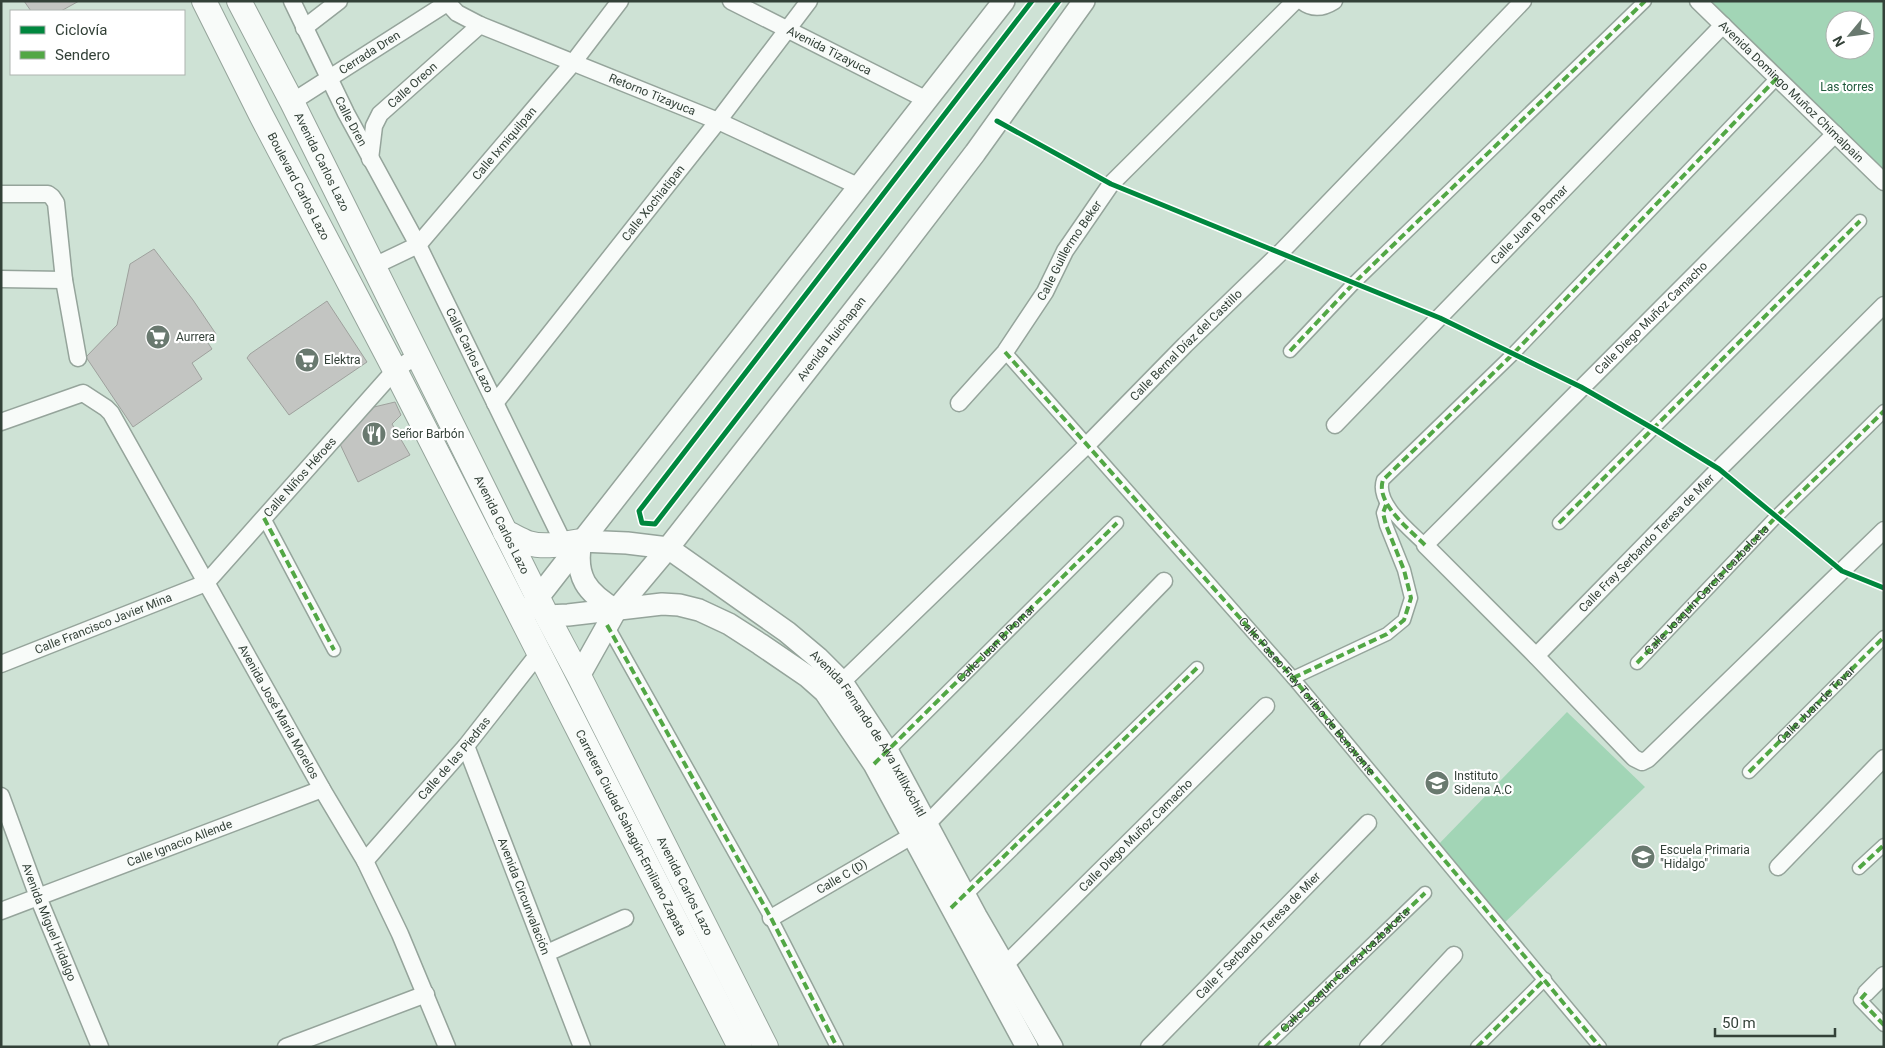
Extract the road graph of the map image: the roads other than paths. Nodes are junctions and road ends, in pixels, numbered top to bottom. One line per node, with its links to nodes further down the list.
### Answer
1 (204, 1): 41 (main road, Boulevard Carlos Lazo)
2 (239, 1): 24 (main road, Avenida Carlos Lazo)
3 (292, 1): 18 (street, Calle Dren)
4 (339, 1): 18 (street)
5 (620, 1): 20 (street, Calle Ixmiquilpan)
6 (730, 1): 19 (street, Avenida Tizayuca)
7 (809, 1): 19 (street, Calle Xochiatipan)
8 (1004, 1): 23 (street)
9 (1084, 1): 55 (street, Avenida Huichapan)
10 (1295, 1): 38 (street, Calle Guillermo Beker)
11 (1302, 1): 12 (street)
12 (1334, 1)
13 (1523, 1): 47 (street, Calle Bernal Díaz del Castillo)
14 (1645, 1): 37 (street)
15 (1698, 1): 17 (street, Avenida Domingo Muñoz Chimalpain)
16 (460, 12): 20 (street, Retorno Tizayuca); 21 (street, Cerrada Dren); 27 (street, Calle Oreon)
17 (1723, 25): 22 (street, Avenida Domingo Muñoz Chimalpain); 46 (street, Calle Juan B Pomar)
18 (304, 28): 21 (street, Calle Dren)
19 (787, 30): 23 (street, Avenida Tizayuca); 25 (street, Calle Xochiatipan)
20 (572, 64): 25 (street, Retorno Tizayuca); 32 (street, Calle Ixmiquilpan)
21 (329, 77): 24 (street, Cerrada Dren); 27 (street, Calle Dren)
22 (1777, 78): 26 (street, Avenida Domingo Muñoz Chimalpain); 48 (street)
23 (927, 100): 29 (street)
24 (292, 102): 33 (main road, Avenida Carlos Lazo)
25 (718, 121): 29 (street, Retorno Tizayuca); 42 (street, Calle Xochiatipan)
26 (1835, 134): 28 (street, Avenida Domingo Muñoz Chimalpain); 54 (street, Calle Diego Muñoz Camacho)
27 (370, 159): 32 (street, Calle Carlos Lazo)
28 (1884, 182)
29 (860, 186): 56 (street)
30 (1, 194): 35 (street)
31 (1860, 221): 51 (street)
32 (415, 247): 33 (street, Calle Ixmiquilpan); 42 (street, Calle Carlos Lazo)
33 (379, 264): 39 (main road, Avenida Carlos Lazo)
34 (1, 279): 35 (street)
35 (64, 280): 40 (street)
36 (1884, 305): 64 (street, Calle Fray Serbando Teresa de Mier)
37 (1290, 351)
38 (1005, 352): 43 (street, Calle Guillermo Beker); 47 (street, Calle Paseo Fray Toribio de Benavente)
39 (418, 355): 41 (street, Calle Niños Héroes); 53 (main road, Avenida Carlos Lazo)
40 (78, 358)
41 (395, 370): 49 (street, Calle Niños Héroes); 59 (main road, Avenida Carlos Lazo)
42 (495, 403): 56 (street, Calle Carlos Lazo)
43 (959, 403)
44 (1884, 411): 65 (street, Calle Joaquín García Icazbalceta)
45 (1, 422): 58 (street, Avenida José María Morelos)
46 (1335, 425)
47 (1087, 445): 69 (street, Calle Paseo Fray Toribio de Benavente); 70 (street, Calle Bernal Díaz del Castillo)
48 (1386, 505): 54 (street); 69 (street)
49 (264, 518): 58 (street, Calle Niños Héroes); 62 (street)
50 (1117, 523): 73 (street, Calle Juan B Pomar)
51 (1559, 523)
52 (1884, 530): 64 (street)
53 (505, 532): 56 (main road); 59 (main road, Avenida Carlos Lazo)
54 (1425, 546): 64 (street)
55 (668, 548): 56 (street, Avenida Fernando de Alva Ixtlilxóchitl); 60 (street, Avenida Huichapan); 70 (street, Avenida Fernando de Alva Ixtlilxóchitl)
56 (570, 549): 59 (street); 60 (street)
57 (1164, 581): 79 (street)
58 (206, 583): 66 (street, Calle Francisco Javier Mina); 76 (street, Avenida José María Morelos)
59 (536, 606): 60 (street, Avenida Fernando de Alva Ixtlilxóchitl); 63 (main road, Carretera Ciudad Sahagún-Emiliano Zapata); 68 (main road, Avenida Carlos Lazo)
60 (609, 623): 68 (street, Avenida Huichapan); 70 (street, Avenida Fernando de Alva Ixtlilxóchitl); 89 (street)
61 (1884, 637): 75 (street, Calle Juan de Tovar)
62 (334, 650)
63 (539, 653): 72 (street, Calle de las Piedras); 102 (main road, Carretera Ciudad Sahagún-Emiliano Zapata)
64 (1536, 656)
65 (1637, 663)
66 (1, 664)
67 (1197, 668): 86 (street)
68 (583, 670): 103 (main road, Avenida Carlos Lazo)
69 (1293, 678): 94 (street, Calle Paseo Fray Toribio de Benavente)
70 (834, 687): 73 (street, Avenida Fernando de Alva Ixtlilxóchitl)
71 (1266, 706): 92 (street, Calle Diego Muñoz Camacho)
72 (466, 746): 81 (street, Calle de las Piedras); 90 (street, Avenida Circunvalación)
73 (881, 758): 79 (street, Avenida Fernando de Alva Ixtlilxóchitl)
74 (1884, 758): 82 (street)
75 (1749, 772)
76 (322, 789): 81 (street, Avenida José María Morelos); 85 (street, Calle Ignacio Allende)
77 (1, 796): 85 (street, Avenida Miguel Hidalgo)
78 (1368, 823): 107 (street, Calle F Serbando Teresa de Mier)
79 (920, 830): 86 (street, Avenida Fernando de Alva Ixtlilxóchitl); 89 (street, Calle C (D))
80 (1884, 845): 83 (street)
81 (365, 861): 96 (street, Avenida José María Morelos)
82 (1778, 867)
83 (1859, 868)
84 (1425, 893): 108 (street, Calle Joaquín García Icazbalceta)
85 (38, 897): 87 (street, Calle Ignacio Allende); 98 (street, Avenida Miguel Hidalgo)
86 (958, 902): 92 (street, Avenida Fernando de Alva Ixtlilxóchitl); 105 (street, Avenida Fernando de Alva Ixtlilxóchitl)
87 (1, 911)
88 (625, 918): 90 (street)
89 (771, 918): 104 (street)
90 (547, 953): 101 (street, Avenida Circunvalación)
91 (1454, 955): 109 (street)
92 (1005, 965): 106 (street, Avenida Fernando de Alva Ixtlilxóchitl)
93 (1884, 975): 95 (street)
94 (1544, 979): 110 (street); 111 (street, Calle Paseo Fray Toribio de Benavente)
95 (1866, 993): 97 (street)
96 (426, 994): 99 (street); 100 (street, Avenida José María Morelos)
97 (1884, 1025)
98 (100, 1047)
99 (286, 1047)
100 (447, 1047)
101 (582, 1047)
102 (740, 1047)
103 (766, 1047)
104 (837, 1047)
105 (1027, 1047)
106 (1052, 1047)
107 (1149, 1047)
108 (1265, 1047)
109 (1368, 1047)
110 (1477, 1047)
111 (1600, 1047)

